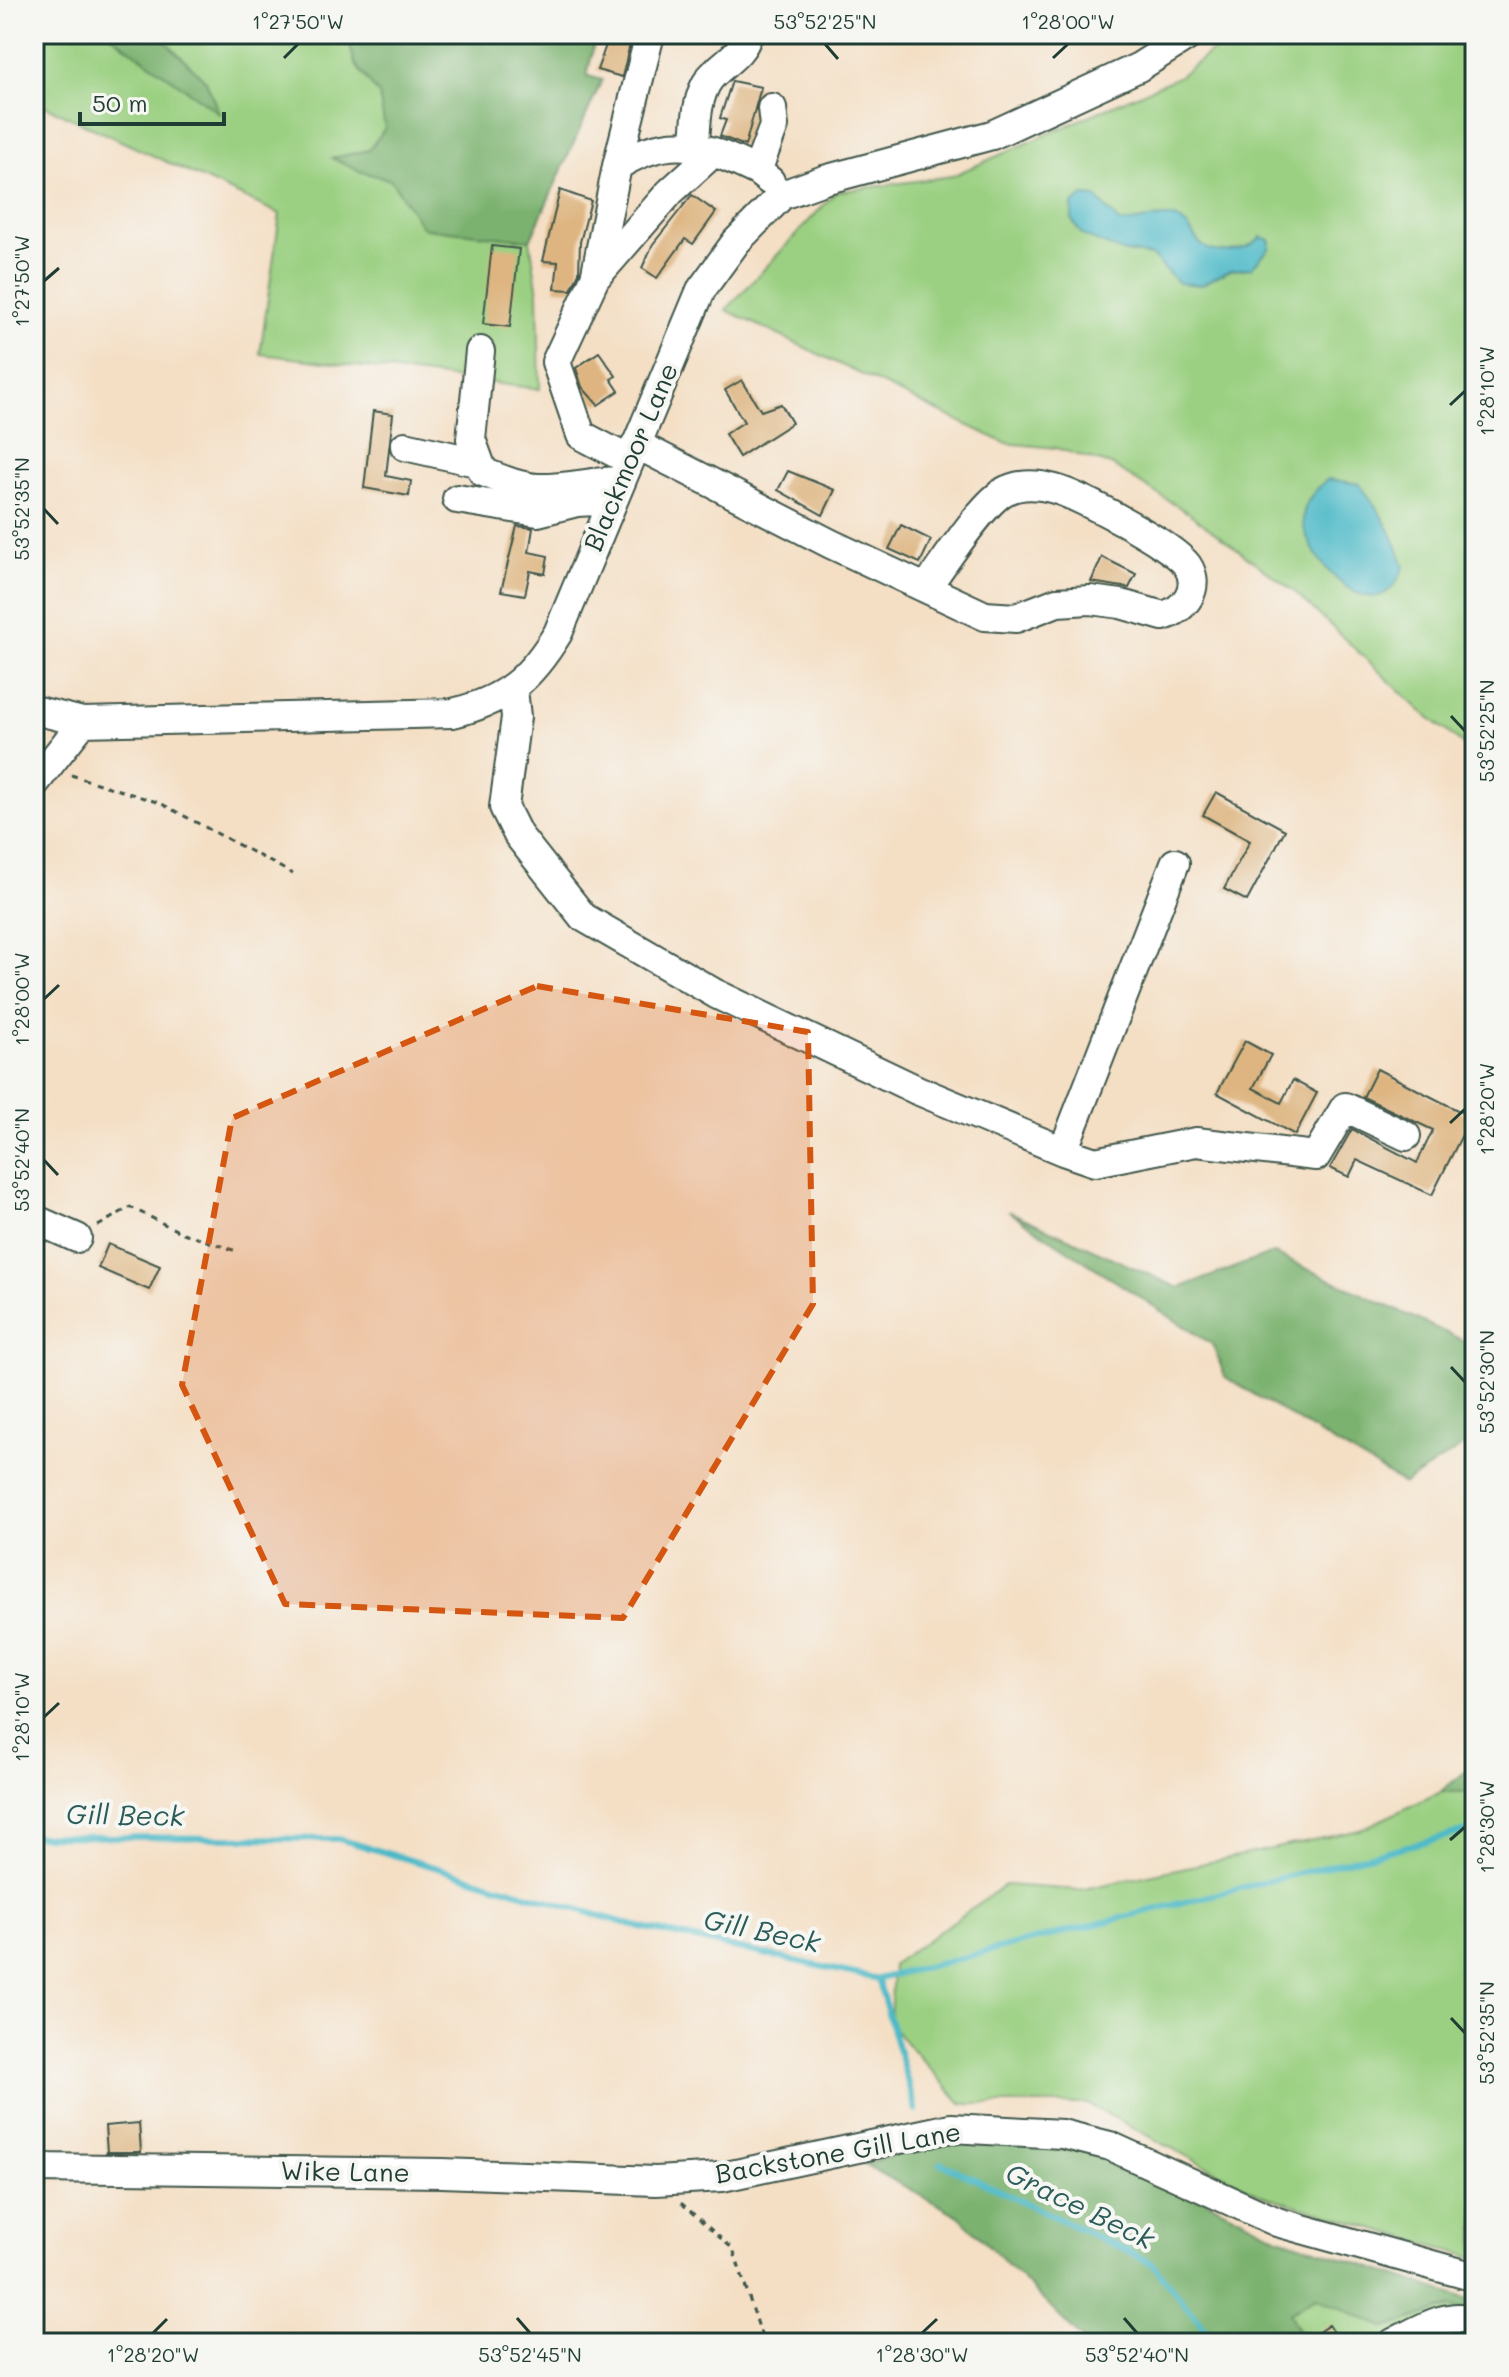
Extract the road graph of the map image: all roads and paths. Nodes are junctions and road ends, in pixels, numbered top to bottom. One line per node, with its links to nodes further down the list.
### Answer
1 (650, 34): 6 (street)
2 (748, 34): 5 (street)
3 (1191, 34): 8 (street, Blackmoor Lane)
4 (772, 108): 7 (street)
5 (704, 150): 6 (street); 7 (street); 9 (street)
6 (617, 166): 9 (street)
7 (757, 171): 8 (street)
8 (785, 194): 13 (street, Blackmoor Lane)
9 (595, 278): 13 (street)
10 (480, 351): 12 (street)
11 (405, 446): 12 (street)
12 (476, 462): 13 (street)
13 (625, 471): 14 (street); 15 (street); 16 (street, Blackmoor Lane)
14 (457, 499)
15 (926, 588): 15 (street)
16 (513, 689): 18 (street, Blackmoor Lane); 23 (street)
17 (34, 710): 18 (street, Blackmoor Lane)
18 (83, 722): 19 (street)
19 (40, 776): 21 (path)
20 (1175, 863): 23 (street)
21 (293, 874)
22 (1406, 1136): 23 (street)
23 (1063, 1151)
24 (34, 1219): 25 (street)
25 (77, 1238): 26 (path)
26 (236, 1251)
27 (34, 2168): 28 (street, Wike Lane)
28 (656, 2181): 29 (street, Backstone Gill Lane); 31 (path)
29 (1475, 2277)
30 (1475, 2321): 32 (street)
31 (764, 2343)
32 (1393, 2343)

